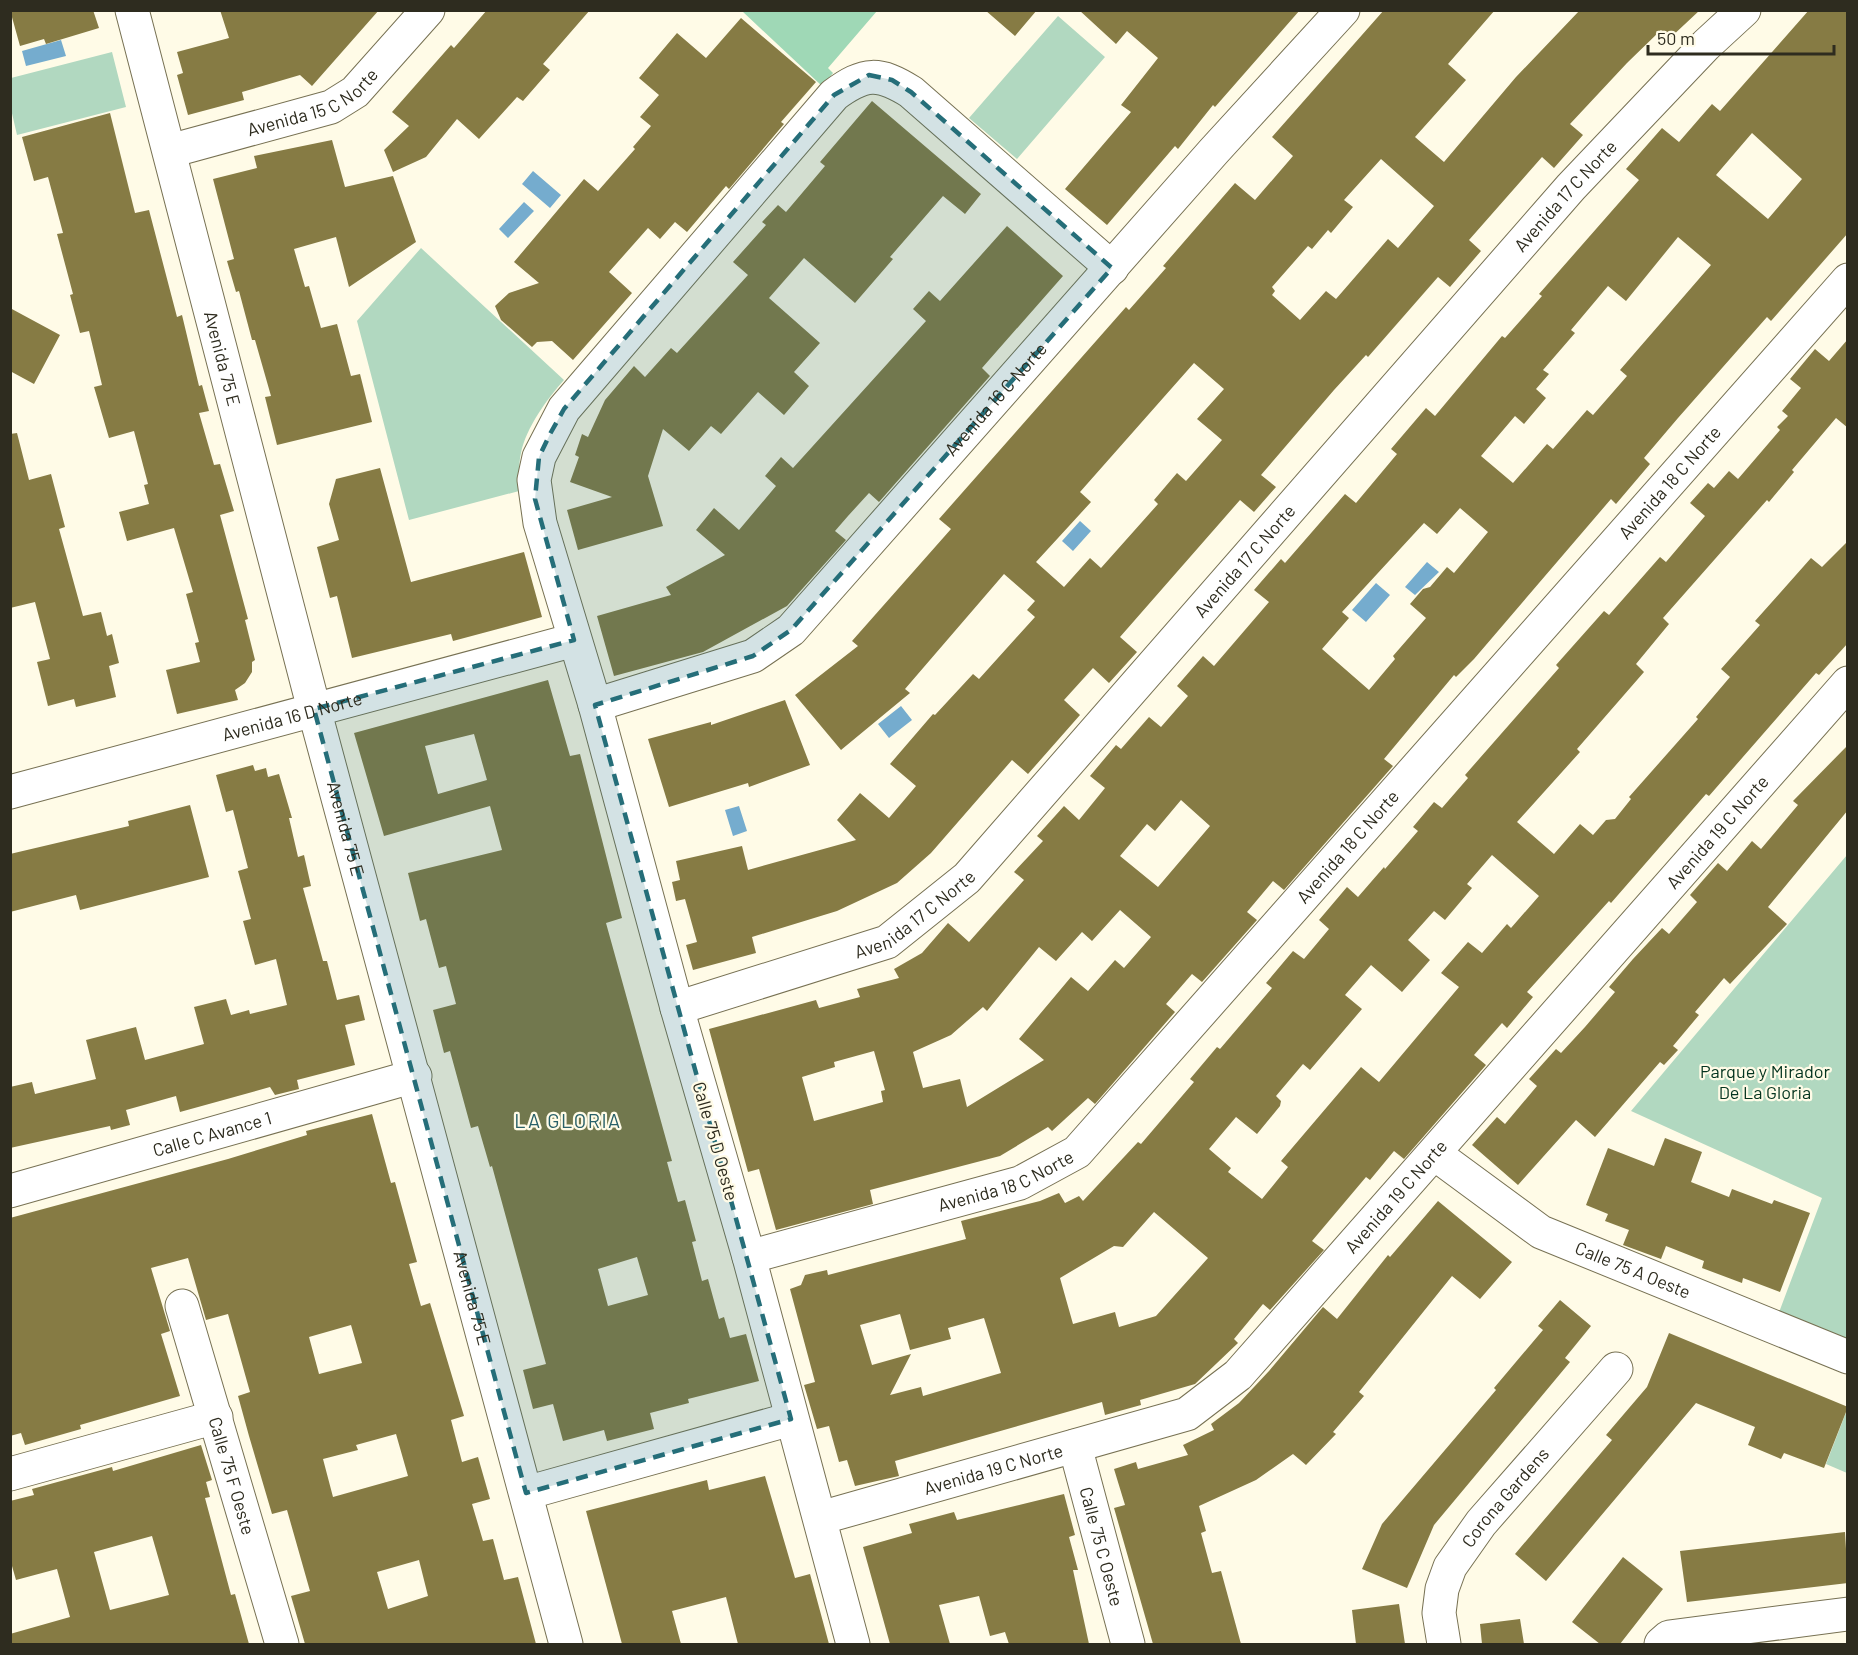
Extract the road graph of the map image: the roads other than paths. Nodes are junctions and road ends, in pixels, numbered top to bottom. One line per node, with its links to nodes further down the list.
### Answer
1 (132, 10): 5 (street, Avenida 75 E)
2 (428, 10): 5 (street, Avenida 15 C Norte)
3 (1744, 10): 13 (street, Avenida 17 C Norte)
4 (1336, 13): 6 (street, Avenida 16 C Norte)
5 (170, 151): 11 (street, Avenida 75 E)
6 (1112, 267): 8 (street, Calle 75 D Oeste); 10 (street, Avenida 16 C Norte)
7 (1848, 280): 17 (street, Avenida 18 C Norte)
8 (574, 640): 10 (street, Calle 75 D Oeste); 11 (street, Avenida 16 D Norte)
9 (1848, 683): 15 (street, Avenida 19 C Norte)
10 (595, 705): 13 (street, Calle 75 D Oeste)
11 (314, 709): 12 (street, Avenida 16 D Norte); 14 (street, Avenida 75 E)
12 (10, 792)
13 (677, 1008): 17 (street, Calle 75 D Oeste)
14 (415, 1076): 16 (street, Calle C Avance 1); 25 (street, Avenida 75 E)
15 (1435, 1154): 19 (street, Calle 75 A Oeste); 23 (street, Avenida 19 C Norte)
16 (10, 1191)
17 (749, 1257): 22 (street, Calle 75 D Oeste)
18 (182, 1306): 21 (street, Calle 75 F Oeste)
19 (1848, 1357)
20 (1616, 1369): 32 (street, Corona Gardens)
21 (216, 1417): 24 (street); 28 (street, Calle 75 F Oeste)
22 (791, 1419): 25 (street); 26 (street, Calle 75 D Oeste)
23 (1075, 1446): 26 (street, Avenida 19 C Norte); 31 (street, Calle 75 C Oeste)
24 (10, 1474)
25 (526, 1493): 29 (street, Avenida 75 E)
26 (820, 1518): 30 (street, Calle 75 D Oeste)
27 (1848, 1614): 33 (street)
28 (282, 1644)
29 (566, 1644)
30 (853, 1644)
31 (1128, 1644)
32 (1444, 1644)
33 (1661, 1644)

